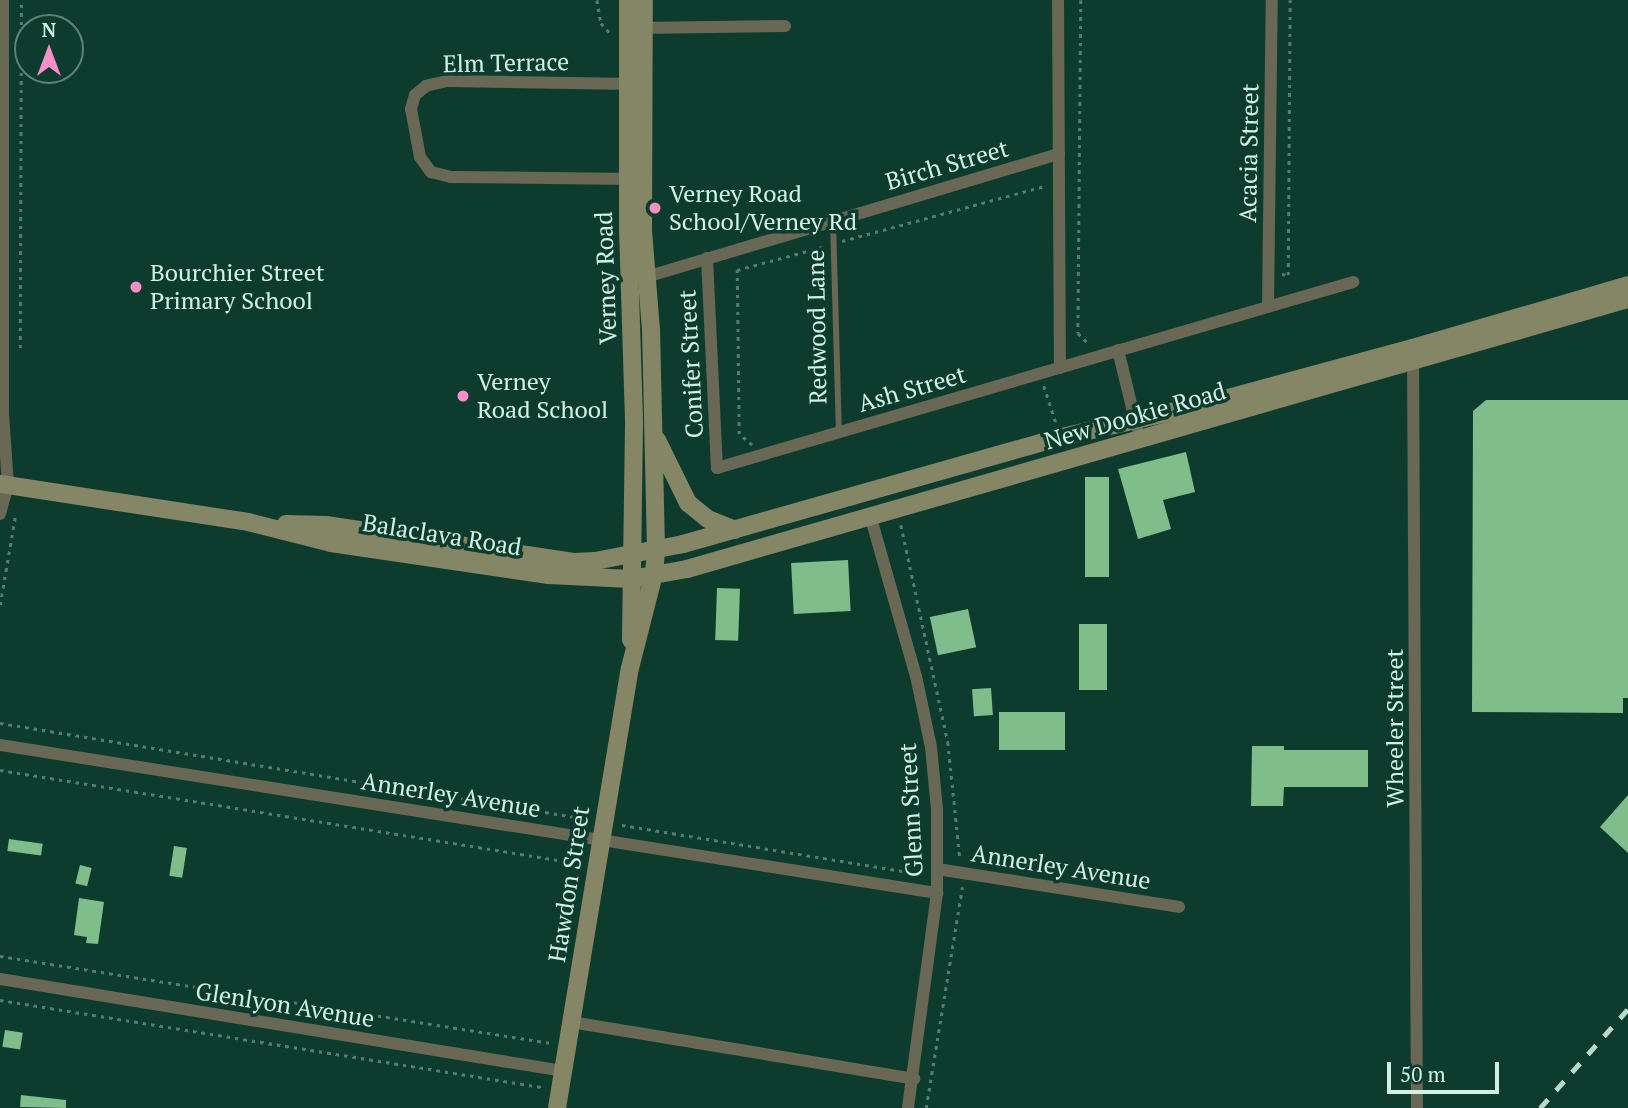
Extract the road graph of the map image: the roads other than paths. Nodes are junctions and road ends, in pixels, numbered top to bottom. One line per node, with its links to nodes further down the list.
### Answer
1 (4, 0): 21 (street)
2 (628, 0): 7 (main road, Verney Road)
3 (644, 0): 7 (main road, Verney Road)
4 (1058, 0): 9 (street)
5 (1272, 0): 17 (street, Acacia Street)
6 (785, 26): 7 (street)
7 (636, 28): 8 (main road, Verney Road)
8 (636, 84): 10 (main road, Verney Road); 10 (street, Elm Terrace)
9 (1059, 154): 11 (street, Birch Street); 20 (street)
10 (636, 179): 13 (main road, Verney Road); 34 (main road, Verney Road)
11 (833, 221): 12 (street, Birch Street); 25 (lane, Redwood Lane)
12 (707, 258): 13 (street, Birch Street); 27 (street, Conifer Street)
13 (646, 277): 23 (main road, Verney Road)
14 (1353, 282): 17 (street, Ash Street)
15 (1628, 285): 19 (main road, New Dookie Road)
16 (1628, 299): 19 (main road, New Dookie Road)
17 (1268, 306): 18 (street, Ash Street)
18 (1118, 350): 20 (street, Ash Street); 22 (street)
19 (1413, 355): 22 (main road, New Dookie Road); 26 (main road, New Dookie Road); 49 (street, Wheeler Street)
20 (1060, 363): 25 (street, Ash Street)
21 (2, 410): 24 (street); 28 (street)
22 (1134, 419): 26 (street); 32 (main road, New Dookie Road)
23 (653, 427): 32 (main road); 33 (main road, Verney Road)
24 (0, 428)
25 (839, 432): 27 (street, Ash Street)
26 (1140, 439): 30 (main road, New Dookie Road)
27 (717, 468)
28 (4, 484): 29 (street); 31 (main road, Balaclava Road)
29 (0, 514)
30 (870, 515): 35 (main road, New Dookie Road); 40 (street, Glenn Street)
31 (248, 522): 34 (main road, Balaclava Road); 36 (main road, Balaclava Road)
32 (734, 530): 33 (main road, New Dookie Road)
33 (656, 549): 34 (main road, Balaclava Road); 35 (main road, Hawdon Street)
34 (630, 554): 36 (main road, Hawdon Street)
35 (654, 574): 36 (main road, Balaclava Road); 37 (main road, Hawdon Street)
36 (631, 579): 37 (main road, Hawdon Street)
37 (630, 668): 39 (main road, Hawdon Street)
38 (0, 745): 39 (street, Annerley Avenue)
39 (602, 840): 41 (street, Annerley Avenue); 44 (main road, Hawdon Street)
40 (937, 869): 41 (street, Glenn Street); 42 (street, Annerley Avenue)
41 (937, 893): 46 (street, Glenn Street)
42 (1179, 906)
43 (0, 979): 45 (street, Glenlyon Avenue)
44 (571, 1022): 45 (main road, Hawdon Street); 46 (street)
45 (563, 1071): 47 (main road, Hawdon Street)
46 (914, 1079): 48 (street, Glenn Street)
47 (557, 1108)
48 (908, 1108)
49 (1417, 1108)

